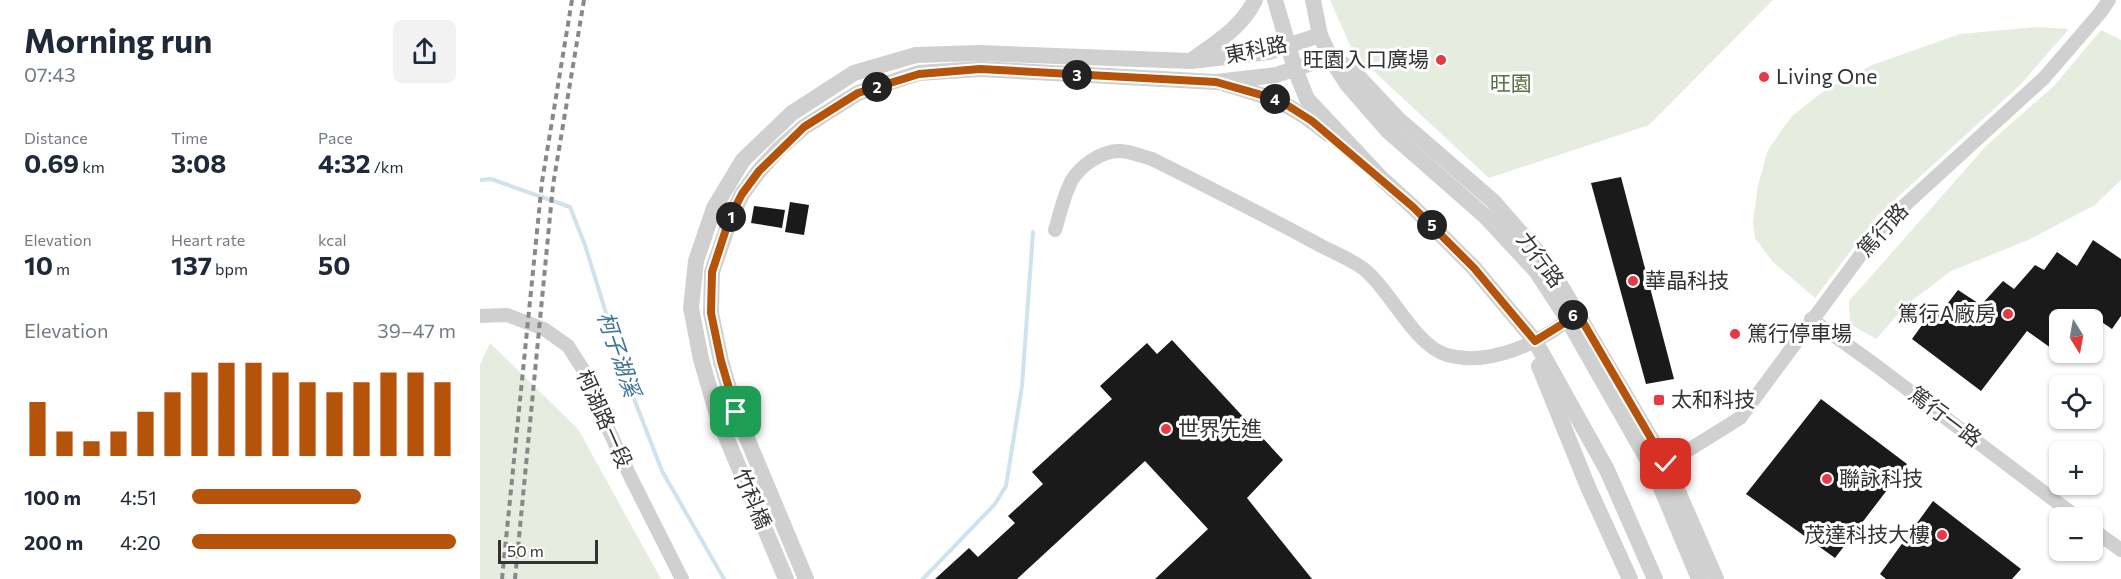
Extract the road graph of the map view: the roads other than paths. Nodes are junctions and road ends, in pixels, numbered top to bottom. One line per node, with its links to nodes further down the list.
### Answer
1 (1255, 0): 8 (street)
2 (1275, 0): 6 (street)
3 (1313, 0): 5 (street, 力行路)
4 (2109, 0): 15 (street, 篤行路)
5 (1320, 35): 6 (street, 東科路); 7 (street, 力行路)
6 (1287, 46): 8 (street, 東科路); 9 (street)
7 (1330, 57): 9 (street, 東科路); 14 (street, 力行路)
8 (1191, 61): 22 (street, 竹科橋)
9 (1294, 69): 10 (street, 東科路); 11 (street)
10 (1216, 82): 11 (street); 23 (street, 竹科橋)
11 (1381, 178): 16 (street)
12 (1055, 230): 16 (street)
13 (480, 316): 21 (street, 柯湖路一段)
14 (1573, 316): 16 (street); 17 (street, 力行路); 26 (street, 力行路)
15 (1811, 319): 17 (street, 篤行路); 18 (street, 篤行一路)
16 (1531, 344): 24 (street); 25 (street)
17 (1666, 464): 27 (street, 力行路)
18 (2063, 507)
19 (2103, 537): 20 (street)
20 (2121, 550)
21 (682, 579)
22 (786, 579)
23 (806, 579)
24 (1630, 579)
25 (1655, 579)
26 (1699, 579)
27 (1716, 579)

